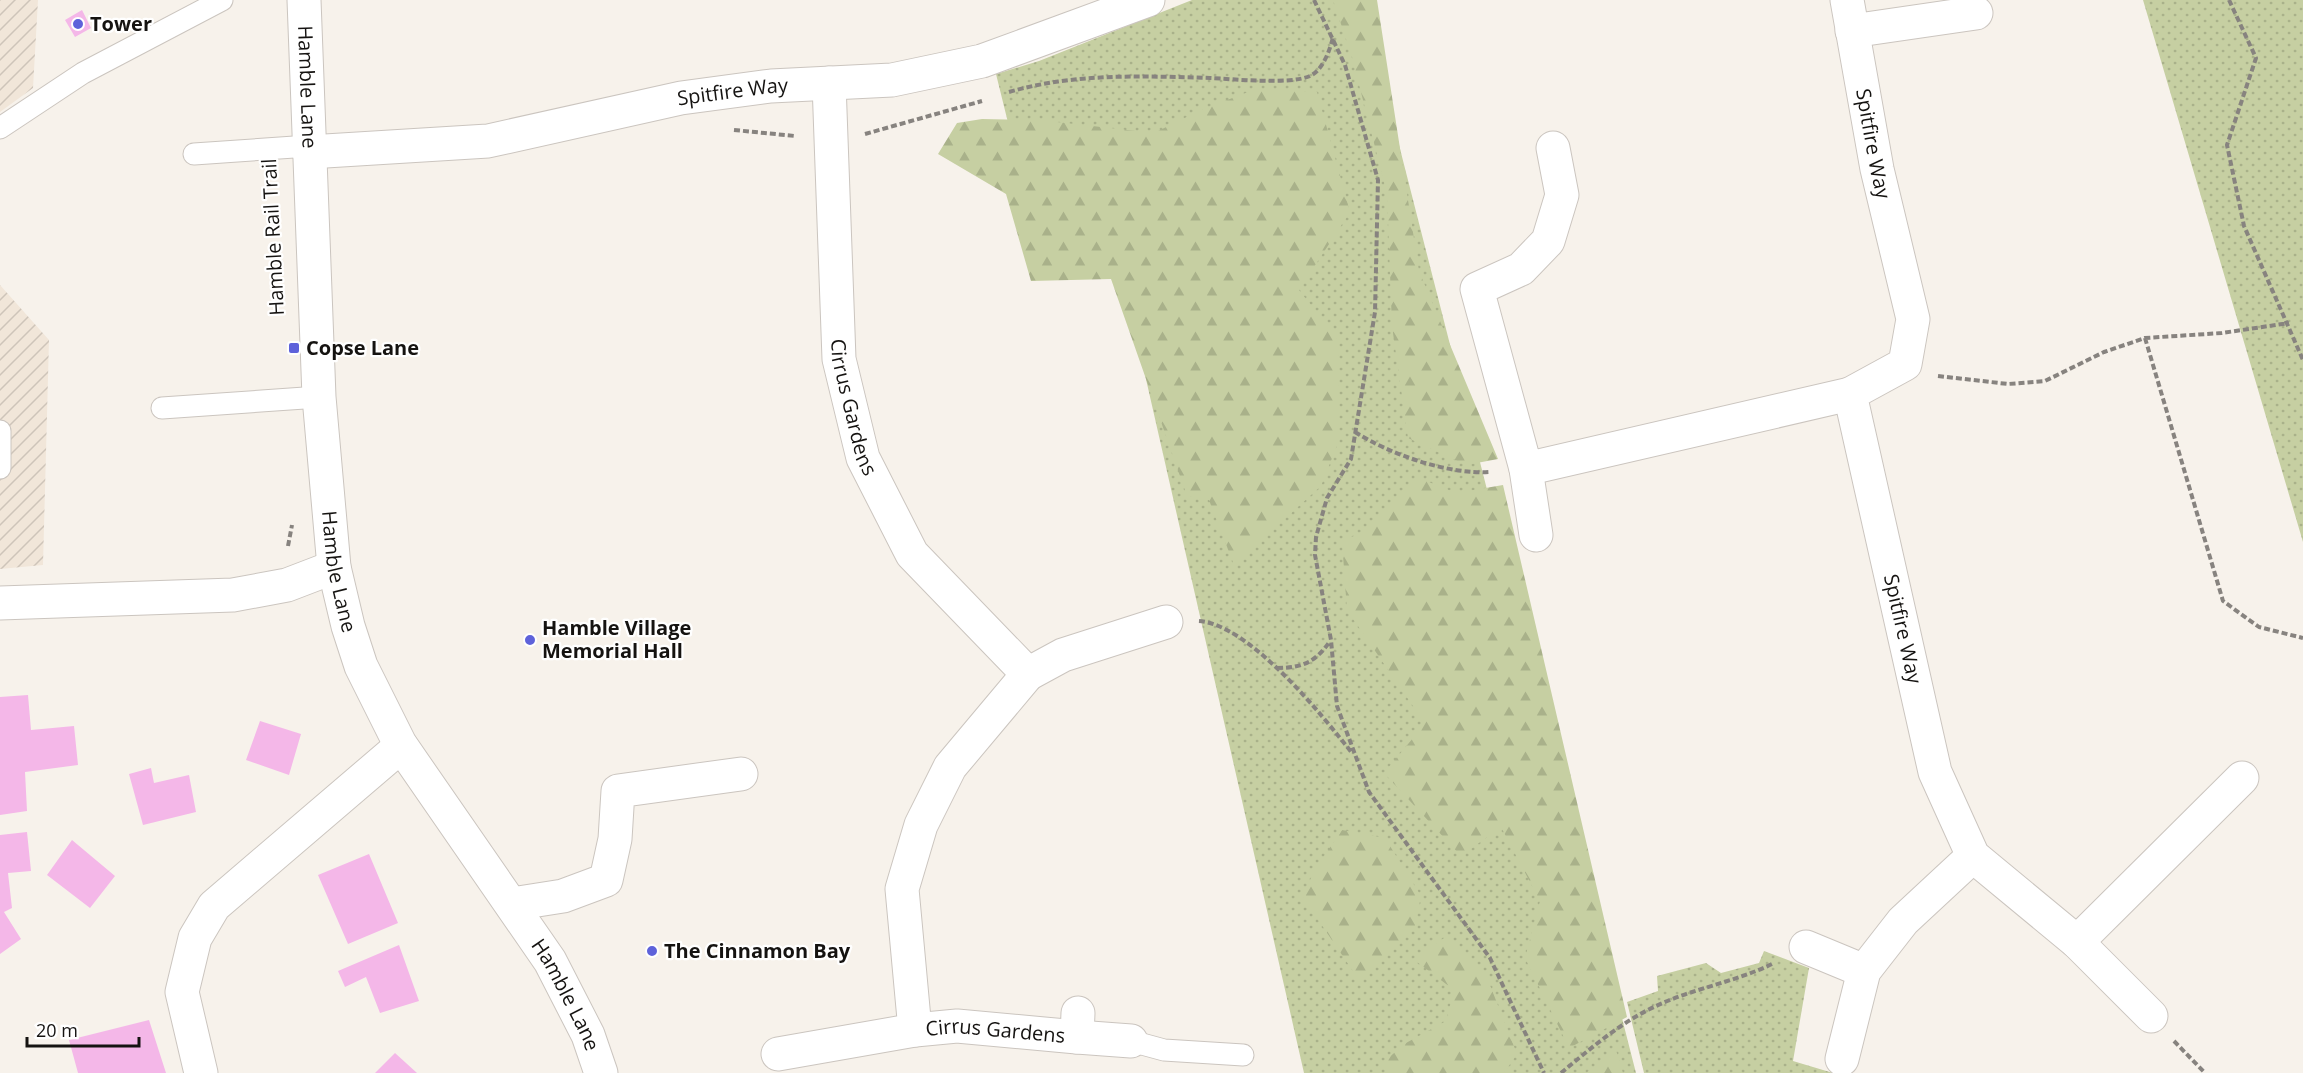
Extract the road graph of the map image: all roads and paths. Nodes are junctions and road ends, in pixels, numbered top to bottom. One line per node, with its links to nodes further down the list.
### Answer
1 (222, 0): 9 (lane)
2 (304, 0): 11 (street, Hamble Lane)
3 (1148, 0): 8 (street, Spitfire Way)
4 (1314, 0): 21 (path)
5 (2229, 0): 13 (path)
6 (1976, 13): 7 (street)
7 (1849, 16): 16 (street, Spitfire Way)
8 (829, 83): 11 (street, Spitfire Way); 33 (street, Cirrus Gardens)
9 (0, 128)
10 (1553, 148): 23 (street)
11 (309, 149): 12 (lane); 18 (street, Hamble Lane)
12 (194, 153)
13 (2289, 323): 14 (path); 15 (path)
14 (2145, 338): 16 (path); 30 (path)
15 (2303, 360)
16 (1905, 364): 17 (street)
17 (1850, 394): 23 (street); 38 (street, Spitfire Way)
18 (319, 397): 19 (lane); 27 (street, Hamble Lane)
19 (162, 408)
20 (0, 431): 22 (lane)
21 (1355, 432): 23 (path); 31 (path)
22 (0, 468)
23 (1526, 469): 25 (street)
24 (292, 524): 26 (path)
25 (1536, 535)
26 (280, 553)
27 (334, 567): 28 (street); 34 (street, Hamble Lane)
28 (0, 603)
29 (1166, 622): 32 (path); 33 (street, Cirrus Gardens)
30 (2303, 638)
31 (1331, 640): 32 (path); 35 (path)
32 (1275, 668): 35 (path)
33 (1028, 674): 44 (street, Cirrus Gardens)
34 (401, 746): 39 (street, Hamble Lane); 49 (street)
35 (1356, 757): 51 (path)
36 (741, 774): 39 (street)
37 (2242, 778): 40 (street)
38 (1973, 856): 40 (street, Spitfire Way); 42 (street)
39 (512, 904): 50 (street, Hamble Lane)
40 (2077, 942): 43 (street, Spitfire Way)
41 (1806, 947): 42 (street); 52 (path)
42 (1864, 970): 48 (street)
43 (2151, 1016): 53 (path)
44 (915, 1030): 45 (street, Cirrus Gardens); 46 (street, Cirrus Gardens)
45 (1131, 1041): 47 (lane)
46 (778, 1054)
47 (1243, 1055)
48 (1842, 1059)
49 (201, 1073)
50 (601, 1073)
51 (1544, 1073)
52 (1561, 1073)
53 (2205, 1073)

